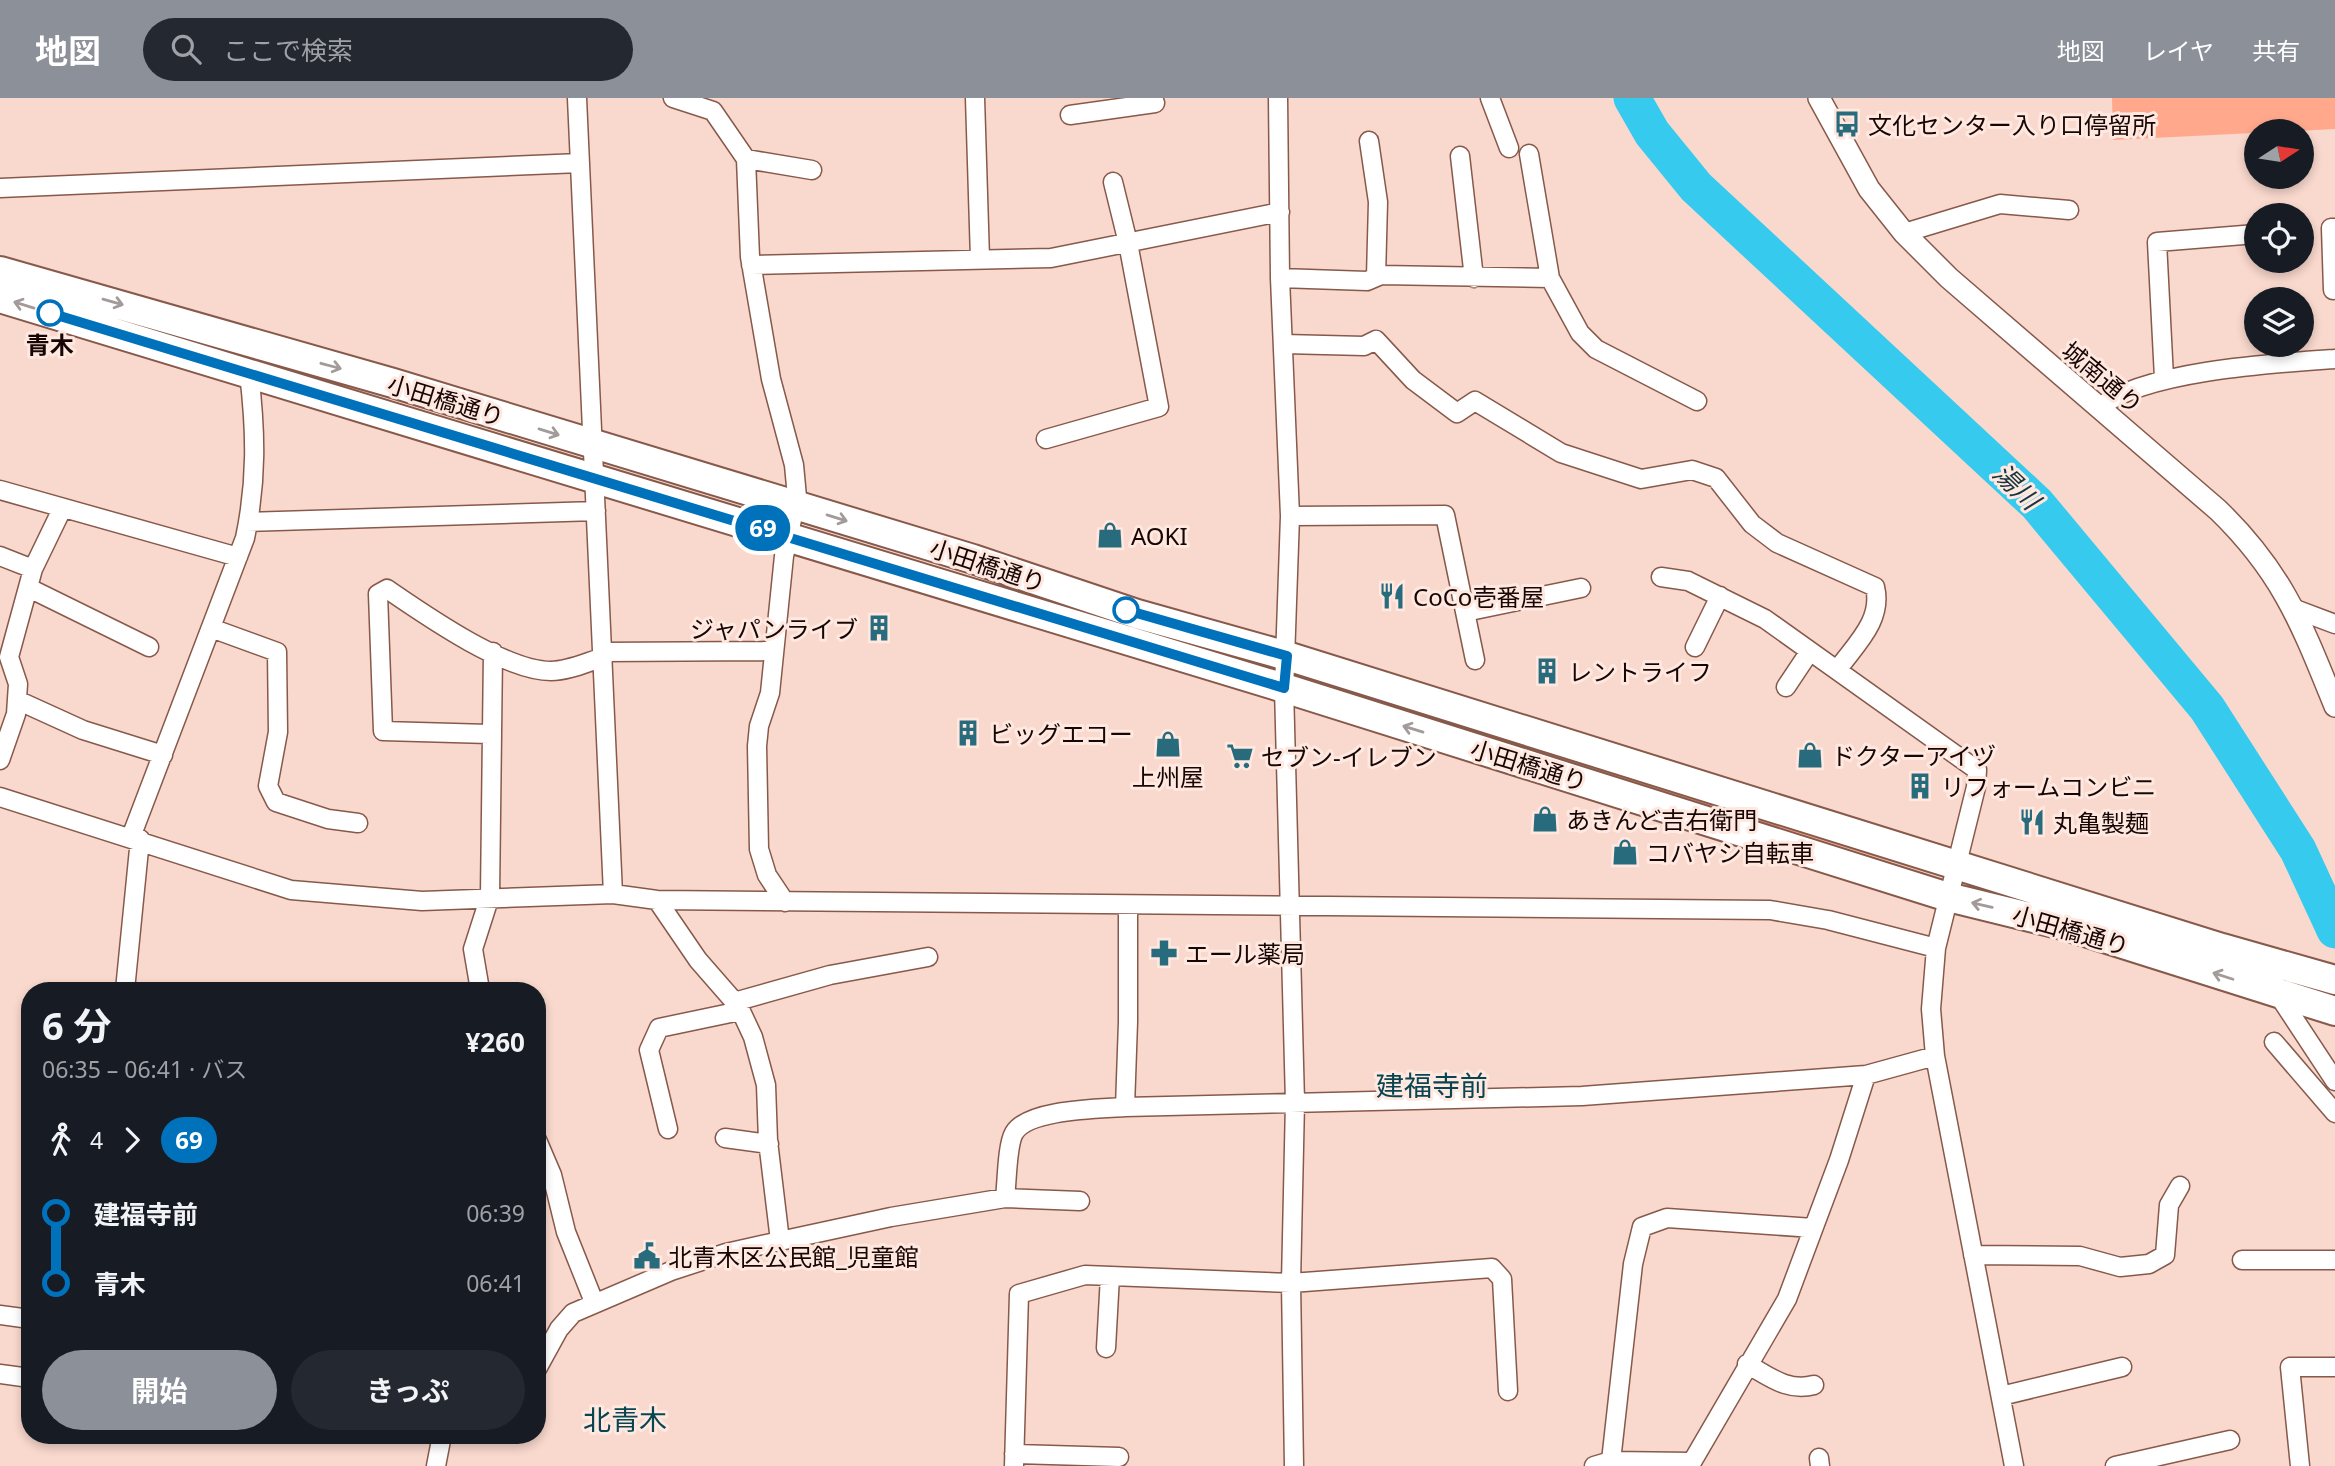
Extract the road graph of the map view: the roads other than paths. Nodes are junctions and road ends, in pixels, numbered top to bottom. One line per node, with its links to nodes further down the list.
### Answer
1 (577, 98): 14 (street)
2 (673, 98): 13 (street)
3 (975, 98): 24 (street)
4 (1153, 98): 8 (street)
5 (1278, 98): 19 (street)
6 (1490, 98): 10 (street)
7 (1819, 98): 21 (street, 城南通り)
8 (1070, 115)
9 (1369, 141): 27 (street)
10 (1509, 148)
11 (1529, 154): 30 (street)
12 (1460, 156): 29 (street)
13 (746, 159): 15 (street); 25 (street)
14 (580, 163): 17 (street); 40 (street)
15 (812, 170)
16 (1113, 182): 23 (street)
17 (0, 188)
18 (2069, 210): 21 (street)
19 (1280, 212): 23 (street); 28 (street)
20 (2335, 228): 31 (street)
21 (1904, 233): 38 (street, 城南通り)
22 (2244, 235): 36 (street)
23 (1128, 243): 24 (street); 39 (street)
24 (980, 259): 25 (street)
25 (751, 265): 43 (street)
26 (0, 271): 40 (main road, 小田橋通り, one-way to 40)
27 (1376, 277): 28 (street); 29 (street)
28 (1280, 278): 33 (street)
29 (1474, 278): 30 (street)
30 (1550, 278): 37 (street)
31 (2333, 290)
32 (0, 298): 35 (main road, 小田橋通り, one-way to 32)
33 (1284, 344): 46 (street); 68 (street)
34 (2335, 359): 36 (street)
35 (249, 373): 41 (main road, 小田橋通り); 47 (street)
36 (2164, 378): 38 (street)
37 (1697, 401)
38 (2099, 408): 56 (street, 城南通り)
39 (1046, 439)
40 (592, 445): 41 (street); 43 (main road, 小田橋通り)
41 (593, 477): 45 (street); 48 (main road, 小田橋通り)
42 (0, 490): 44 (street)
43 (796, 505): 48 (street); 66 (main road, 小田橋通り, one-way to 66)
44 (62, 509): 50 (street); 51 (street)
45 (596, 511): 47 (street); 65 (street)
46 (1290, 516): 57 (street); 66 (street)
47 (248, 522): 50 (street)
48 (789, 536): 62 (street); 70 (main road, 小田橋通り)
49 (0, 556): 51 (street)
50 (238, 557): 59 (street)
51 (33, 569): 53 (street)
52 (1661, 577): 55 (street)
53 (29, 588): 60 (street); 71 (street)
54 (1580, 588): 57 (street)
55 (1720, 596): 61 (street); 63 (street)
56 (2295, 609): 58 (street); 72 (street, 城南通り)
57 (1465, 612): 67 (street)
58 (2335, 624)
59 (211, 628): 74 (street); 77 (street)
60 (149, 647)
61 (1695, 648)
62 (773, 651): 65 (street); 84 (street)
63 (1811, 651): 68 (street); 69 (street)
64 (493, 652): 65 (street); 73 (street); 73 (street)
65 (604, 654): 80 (street)
66 (1287, 656): 70 (street); 79 (main road, 小田橋通り)
67 (1475, 660)
68 (1838, 669): 79 (street)
69 (1786, 687)
70 (1284, 688): 82 (main road, 小田橋通り, one-way to 70); 85 (street)
71 (17, 699): 74 (street); 75 (street)
72 (2335, 706)
73 (489, 734): 81 (street)
74 (163, 755): 78 (street)
75 (0, 760)
76 (0, 797): 78 (street)
77 (358, 823)
78 (136, 838): 81 (street); 90 (street)
79 (1957, 864): 82 (street); 89 (main road, 小田橋通り)
80 (613, 894): 81 (street); 83 (street)
81 (490, 896): 91 (street)
82 (1948, 897): 87 (street); 92 (main road, 小田橋通り, one-way to 82)
83 (657, 900): 84 (street); 93 (street)
84 (785, 902): 86 (street)
85 (1292, 906): 86 (street); 87 (street); 99 (street)
86 (1128, 907): 100 (street)
87 (1936, 948): 96 (street)
88 (928, 957): 93 (street)
89 (2335, 980)
90 (126, 982)
91 (479, 982)
92 (2283, 995): 94 (main road, 小田橋通り); 98 (street)
93 (737, 1006): 102 (street); 104 (street)
94 (2335, 1011)
95 (2274, 1042): 101 (street)
96 (1935, 1056): 97 (street); 111 (street)
97 (1866, 1075): 99 (street); 109 (street)
98 (2335, 1081)
99 (1295, 1102): 100 (street); 115 (street)
100 (1125, 1107): 107 (street)
101 (2335, 1113)
102 (668, 1129)
103 (725, 1138): 104 (street)
104 (769, 1144): 110 (street)
105 (546, 1161): 116 (street)
106 (2180, 1186): 111 (street)
107 (1005, 1198): 108 (street); 110 (street)
108 (1080, 1200)
109 (1813, 1228): 121 (street); 133 (street)
110 (780, 1241): 116 (street)
111 (1973, 1255): 128 (street)
112 (2242, 1259): 113 (street)
113 (2335, 1260)
114 (1110, 1276): 115 (street); 119 (street); 132 (street)
115 (1291, 1283): 127 (street); 137 (street)
116 (594, 1302): 120 (street)
117 (0, 1315): 118 (street)
118 (21, 1318)
119 (1106, 1348)
120 (546, 1353)
121 (1747, 1364): 126 (street); 135 (street)
122 (2122, 1367): 128 (street)
123 (2335, 1367): 140 (street)
124 (0, 1374): 125 (street)
125 (21, 1377)
126 (1814, 1385)
127 (1508, 1391)
128 (2001, 1396): 138 (street)
129 (2230, 1440): 139 (street)
130 (440, 1444): 136 (street)
131 (1119, 1457): 132 (street)
132 (1014, 1460)
133 (1602, 1463): 134 (street)
134 (1651, 1464): 135 (street)
135 (1692, 1464)
136 (436, 1466)
137 (1294, 1466)
138 (2014, 1466)
139 (2115, 1466)
140 (2300, 1466)

